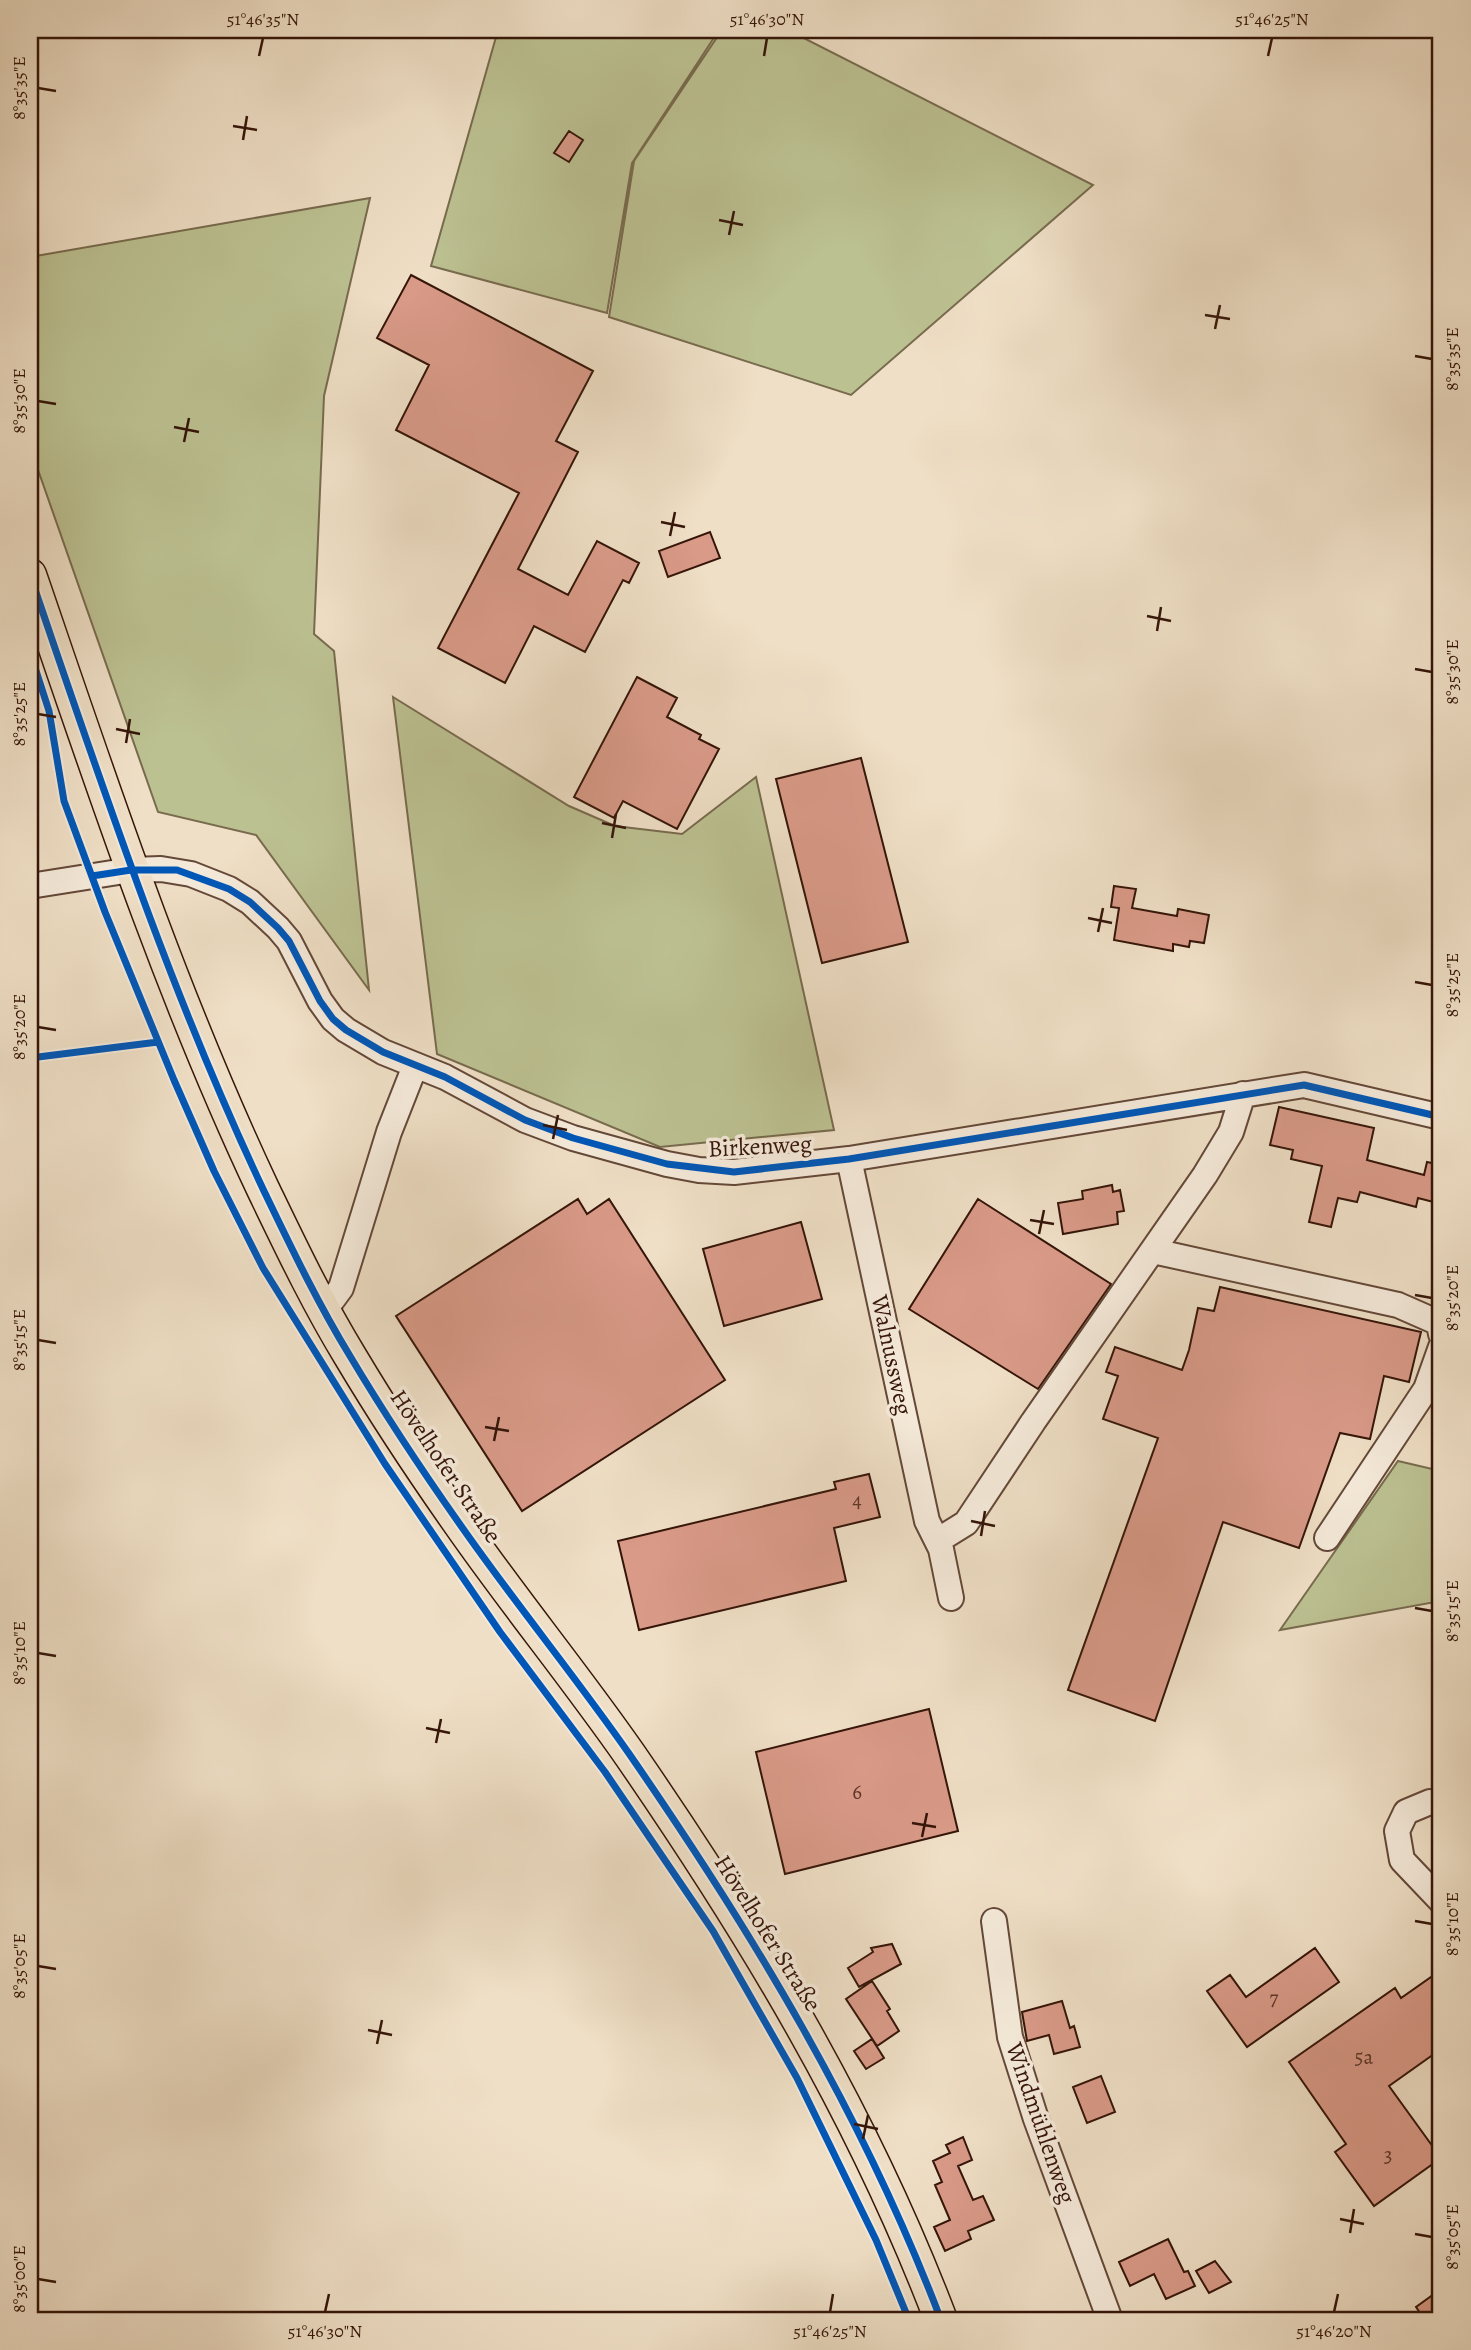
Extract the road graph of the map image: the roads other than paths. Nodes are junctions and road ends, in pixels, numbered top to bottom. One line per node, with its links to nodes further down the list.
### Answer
1 (30, 575): 2 (main road, Hövelhofer Straße)
2 (131, 870): 3 (street, Birkenweg); 4 (street, Birkenweg); 9 (main road, Hövelhofer Straße)
3 (30, 886)
4 (415, 1066): 7 (street, Birkenweg); 9 (street)
5 (1243, 1094): 6 (street, Birkenweg); 7 (street, Birkenweg); 8 (street)
6 (1441, 1117)
7 (849, 1159): 13 (street, Walnussweg)
8 (1153, 1251): 10 (street); 13 (street)
9 (324, 1311): 18 (main road, Hövelhofer Straße)
10 (1441, 1334)
11 (1441, 1347): 12 (street)
12 (1327, 1538)
13 (939, 1545): 14 (street)
14 (951, 1598)
15 (1441, 1805): 16 (street)
16 (1441, 1901)
17 (994, 1921): 19 (street, Windmühlenweg)
18 (941, 2320)
19 (1110, 2320)

